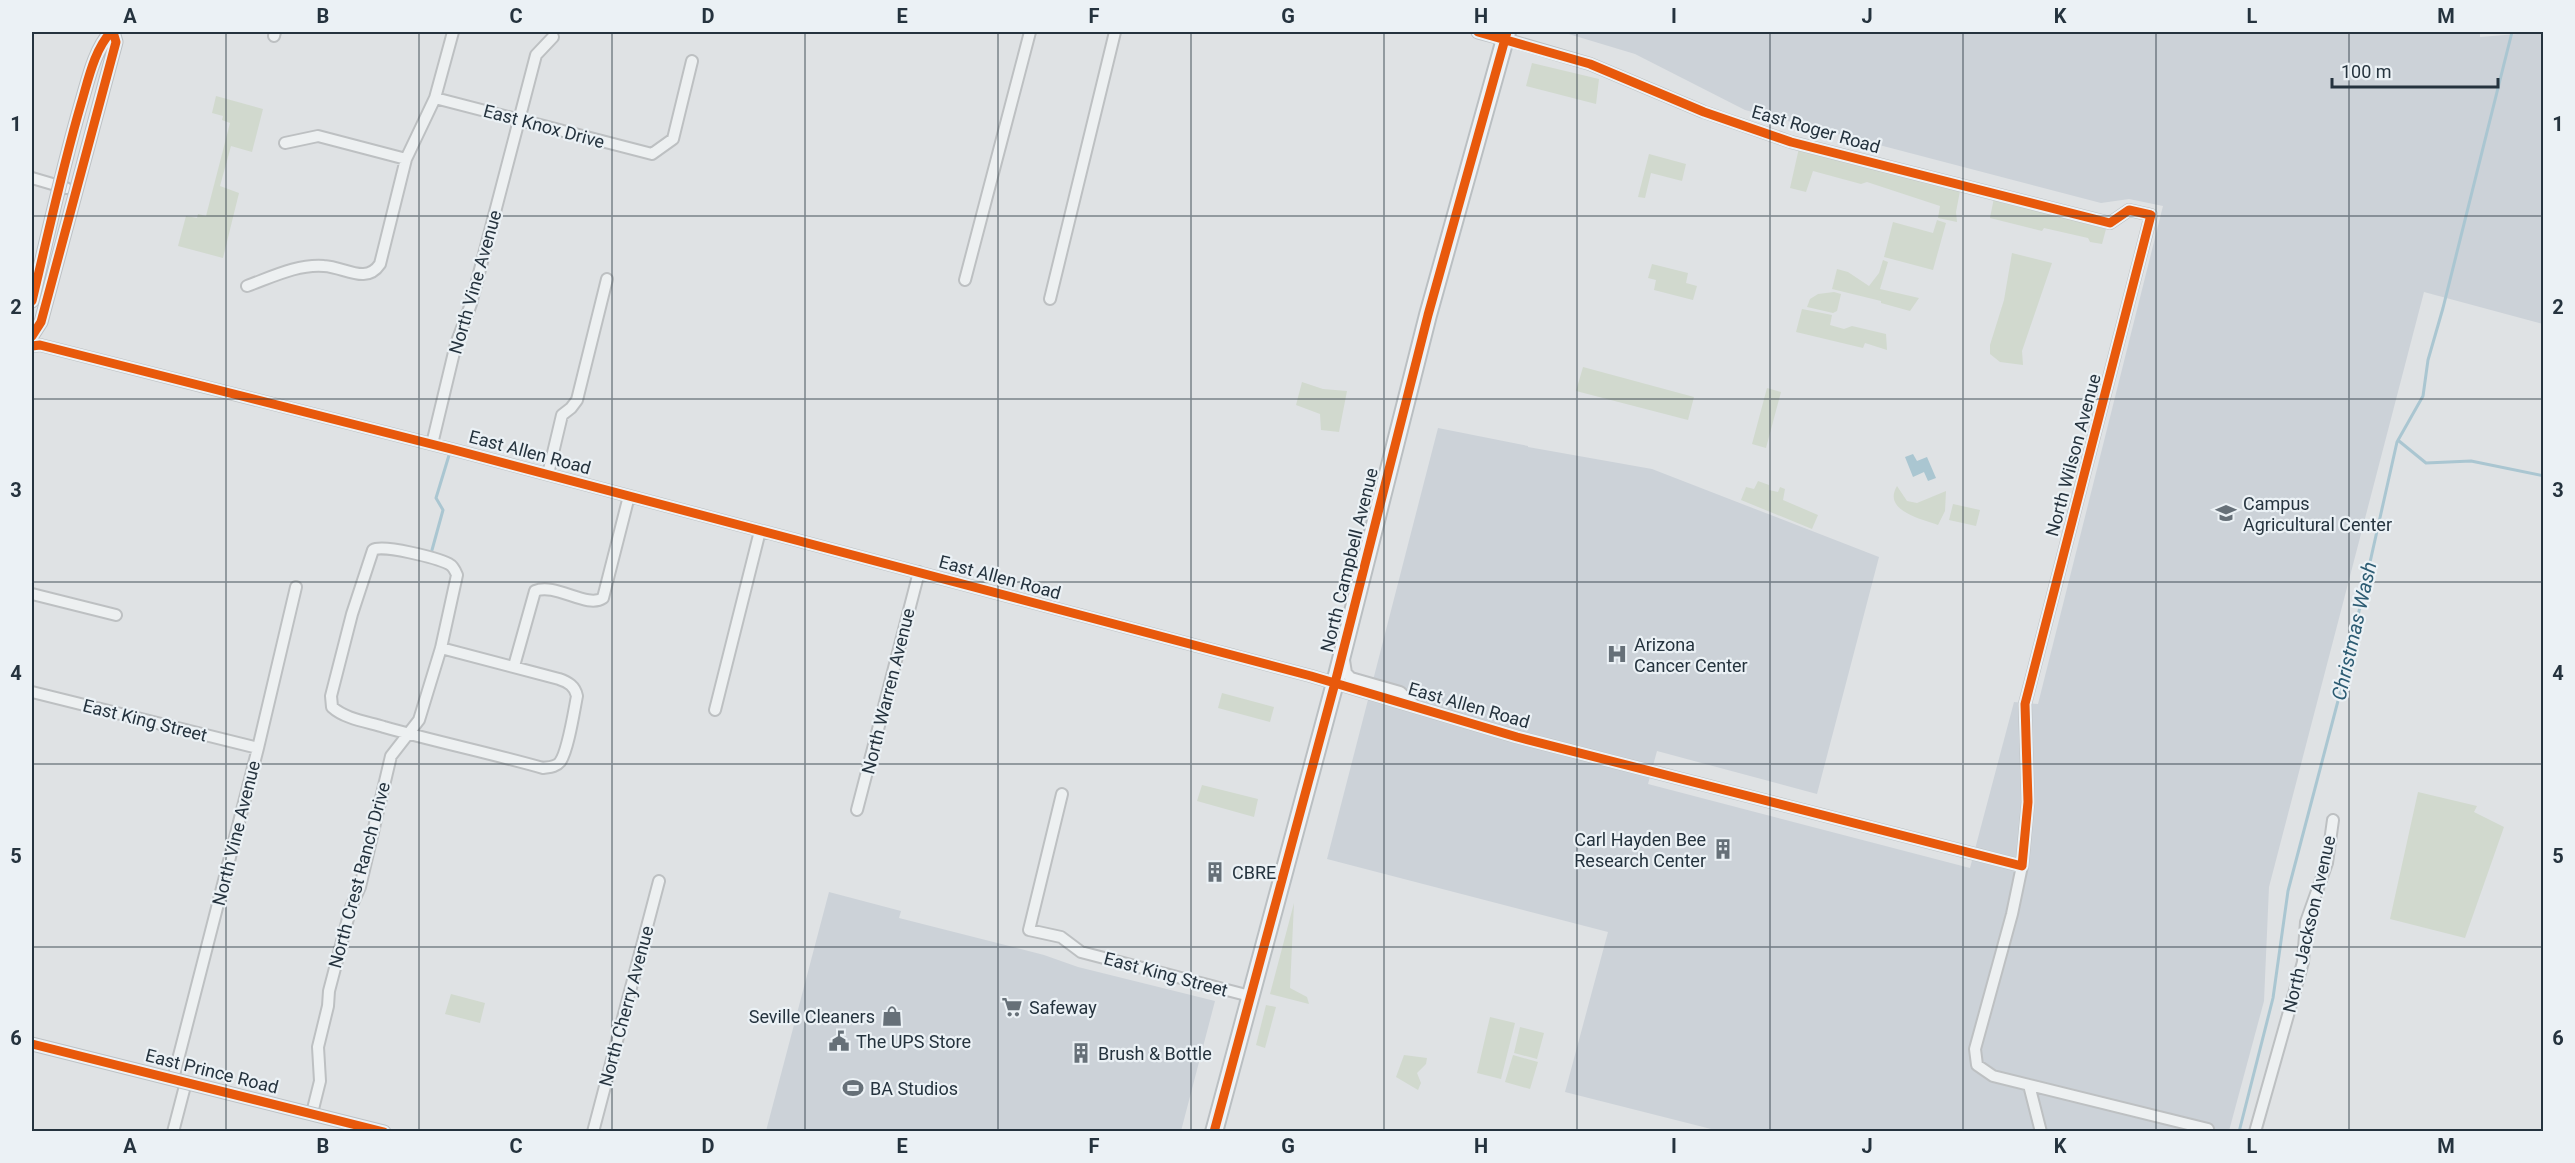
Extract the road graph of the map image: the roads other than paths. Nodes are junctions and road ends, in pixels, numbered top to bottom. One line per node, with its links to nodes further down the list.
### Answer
1 (112, 32): 14 (street); 15 (street)
2 (453, 32): 9 (street)
3 (1030, 32): 19 (street)
4 (1115, 32): 21 (street)
5 (1478, 32): 6 (street, East Roger Road)
6 (1506, 35): 16 (street, East Roger Road); 34 (main road, North Campbell Avenue)
7 (553, 37): 10 (street, North Vine Avenue)
8 (693, 61): 10 (street, East Knox Drive)
9 (435, 98): 10 (street, East Knox Drive); 12 (street)
10 (521, 120): 25 (street, North Vine Avenue)
11 (285, 142): 12 (street)
12 (406, 159): 20 (street)
13 (32, 178): 14 (street)
14 (60, 186): 15 (street); 17 (street)
15 (75, 190): 17 (street)
16 (2151, 215): 45 (street, North Wilson Avenue)
17 (56, 236): 22 (street); 23 (street)
18 (607, 279): 26 (street)
19 (965, 280)
20 (247, 286)
21 (1050, 299)
22 (32, 301)
23 (32, 336)
24 (32, 346): 25 (street, East Allen Road)
25 (432, 444): 26 (street, East Allen Road)
26 (548, 474): 27 (street, East Allen Road)
27 (629, 496): 28 (street, East Allen Road); 35 (street)
28 (760, 531): 29 (street, East Allen Road); 39 (street)
29 (919, 572): 36 (street, East Allen Road); 43 (street, North Warren Avenue)
30 (296, 587): 41 (street, North Vine Avenue)
31 (32, 594): 32 (street)
32 (116, 615)
33 (441, 648): 35 (street); 40 (street, North Crest Ranch Drive); 40 (street, North Crest Ranch Drive)
34 (1344, 649): 36 (main road, North Campbell Avenue); 38 (street)
35 (514, 666): 40 (street)
36 (1335, 683): 45 (street, East Allen Road); 47 (main road, North Campbell Avenue)
37 (32, 692): 41 (street, East King Street)
38 (1413, 704)
39 (714, 710)
40 (407, 734): 51 (street, North Crest Ranch Drive)
41 (258, 748): 49 (street, North Vine Avenue)
42 (1062, 794): 47 (street, East King Street)
43 (857, 810)
44 (2333, 820): 60 (street, North Jackson Avenue)
45 (2022, 866): 50 (street, North Wilson Avenue)
46 (659, 881): 56 (street, North Cherry Avenue)
47 (1250, 996): 57 (main road, North Campbell Avenue)
48 (32, 1044): 49 (street, East Prince Road)
49 (180, 1081): 51 (street, East Prince Road); 54 (street, North Vine Avenue)
50 (2030, 1085): 52 (street, North Wilson Avenue); 58 (street)
51 (312, 1113): 55 (street, East Prince Road)
52 (2161, 1118): 53 (street, North Wilson Avenue); 59 (street)
53 (2208, 1129)
54 (173, 1131)
55 (384, 1131)
56 (593, 1131)
57 (1214, 1131)
58 (2041, 1131)
59 (2164, 1131)
60 (2255, 1131)

